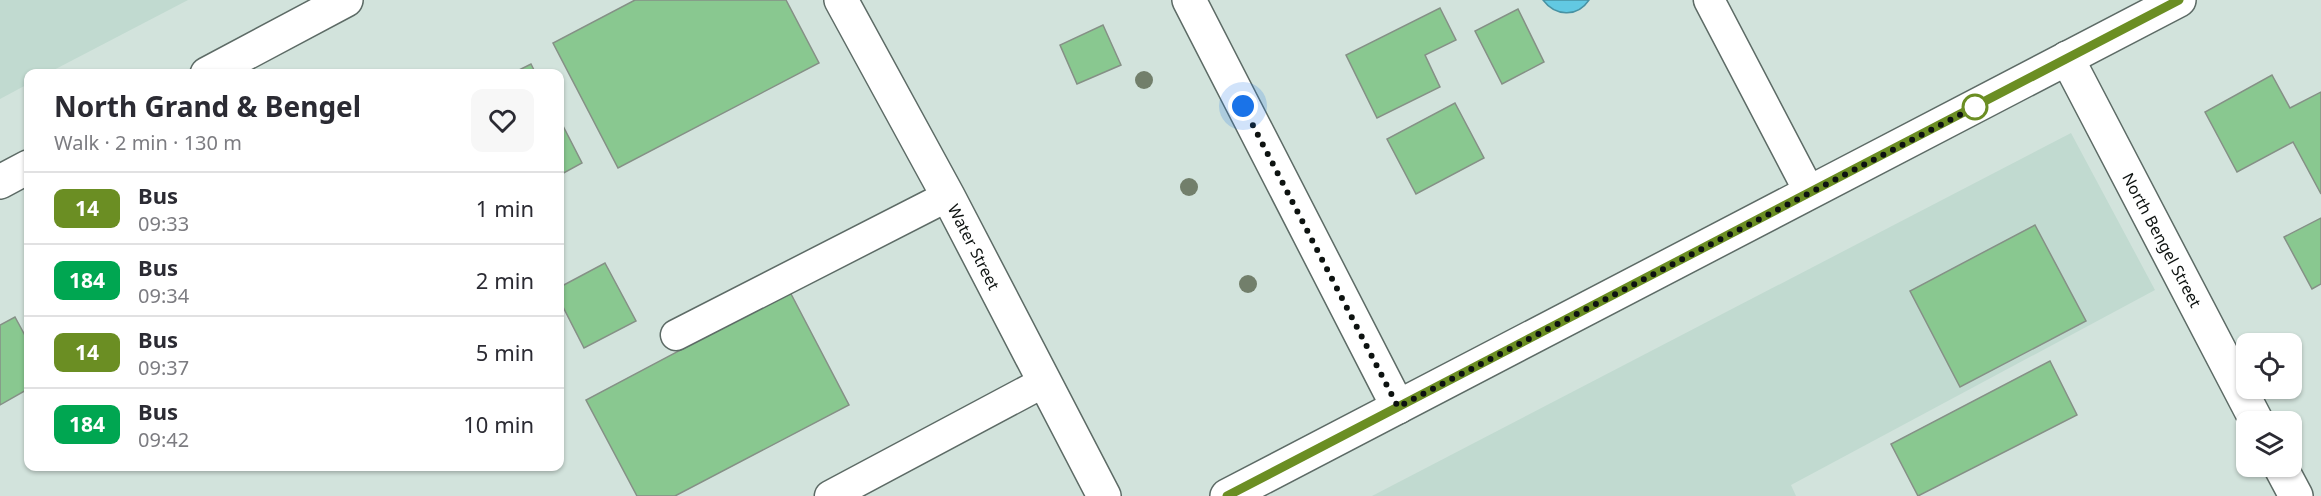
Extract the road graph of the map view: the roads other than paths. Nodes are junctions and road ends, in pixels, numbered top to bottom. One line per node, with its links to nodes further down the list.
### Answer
1 (346, 0): 7 (street)
2 (841, 0): 11 (street, Water Street)
3 (1189, 0): 14 (street)
4 (1709, 0): 10 (lane)
5 (2179, 0): 6 (street)
6 (2067, 58): 10 (street); 15 (street, North Bengel Street)
7 (216, 69)
8 (24, 169): 9 (street)
9 (0, 182)
10 (1810, 193): 14 (street)
11 (948, 196): 12 (lane); 13 (street, Water Street)
12 (676, 335)
13 (1044, 382): 18 (lane); 19 (street, Water Street)
14 (1398, 407): 17 (street)
15 (2250, 411)
16 (2286, 477): 21 (street)
17 (1260, 488): 20 (street)
18 (830, 496)
19 (1104, 496)
20 (1227, 496)
21 (2296, 496)

